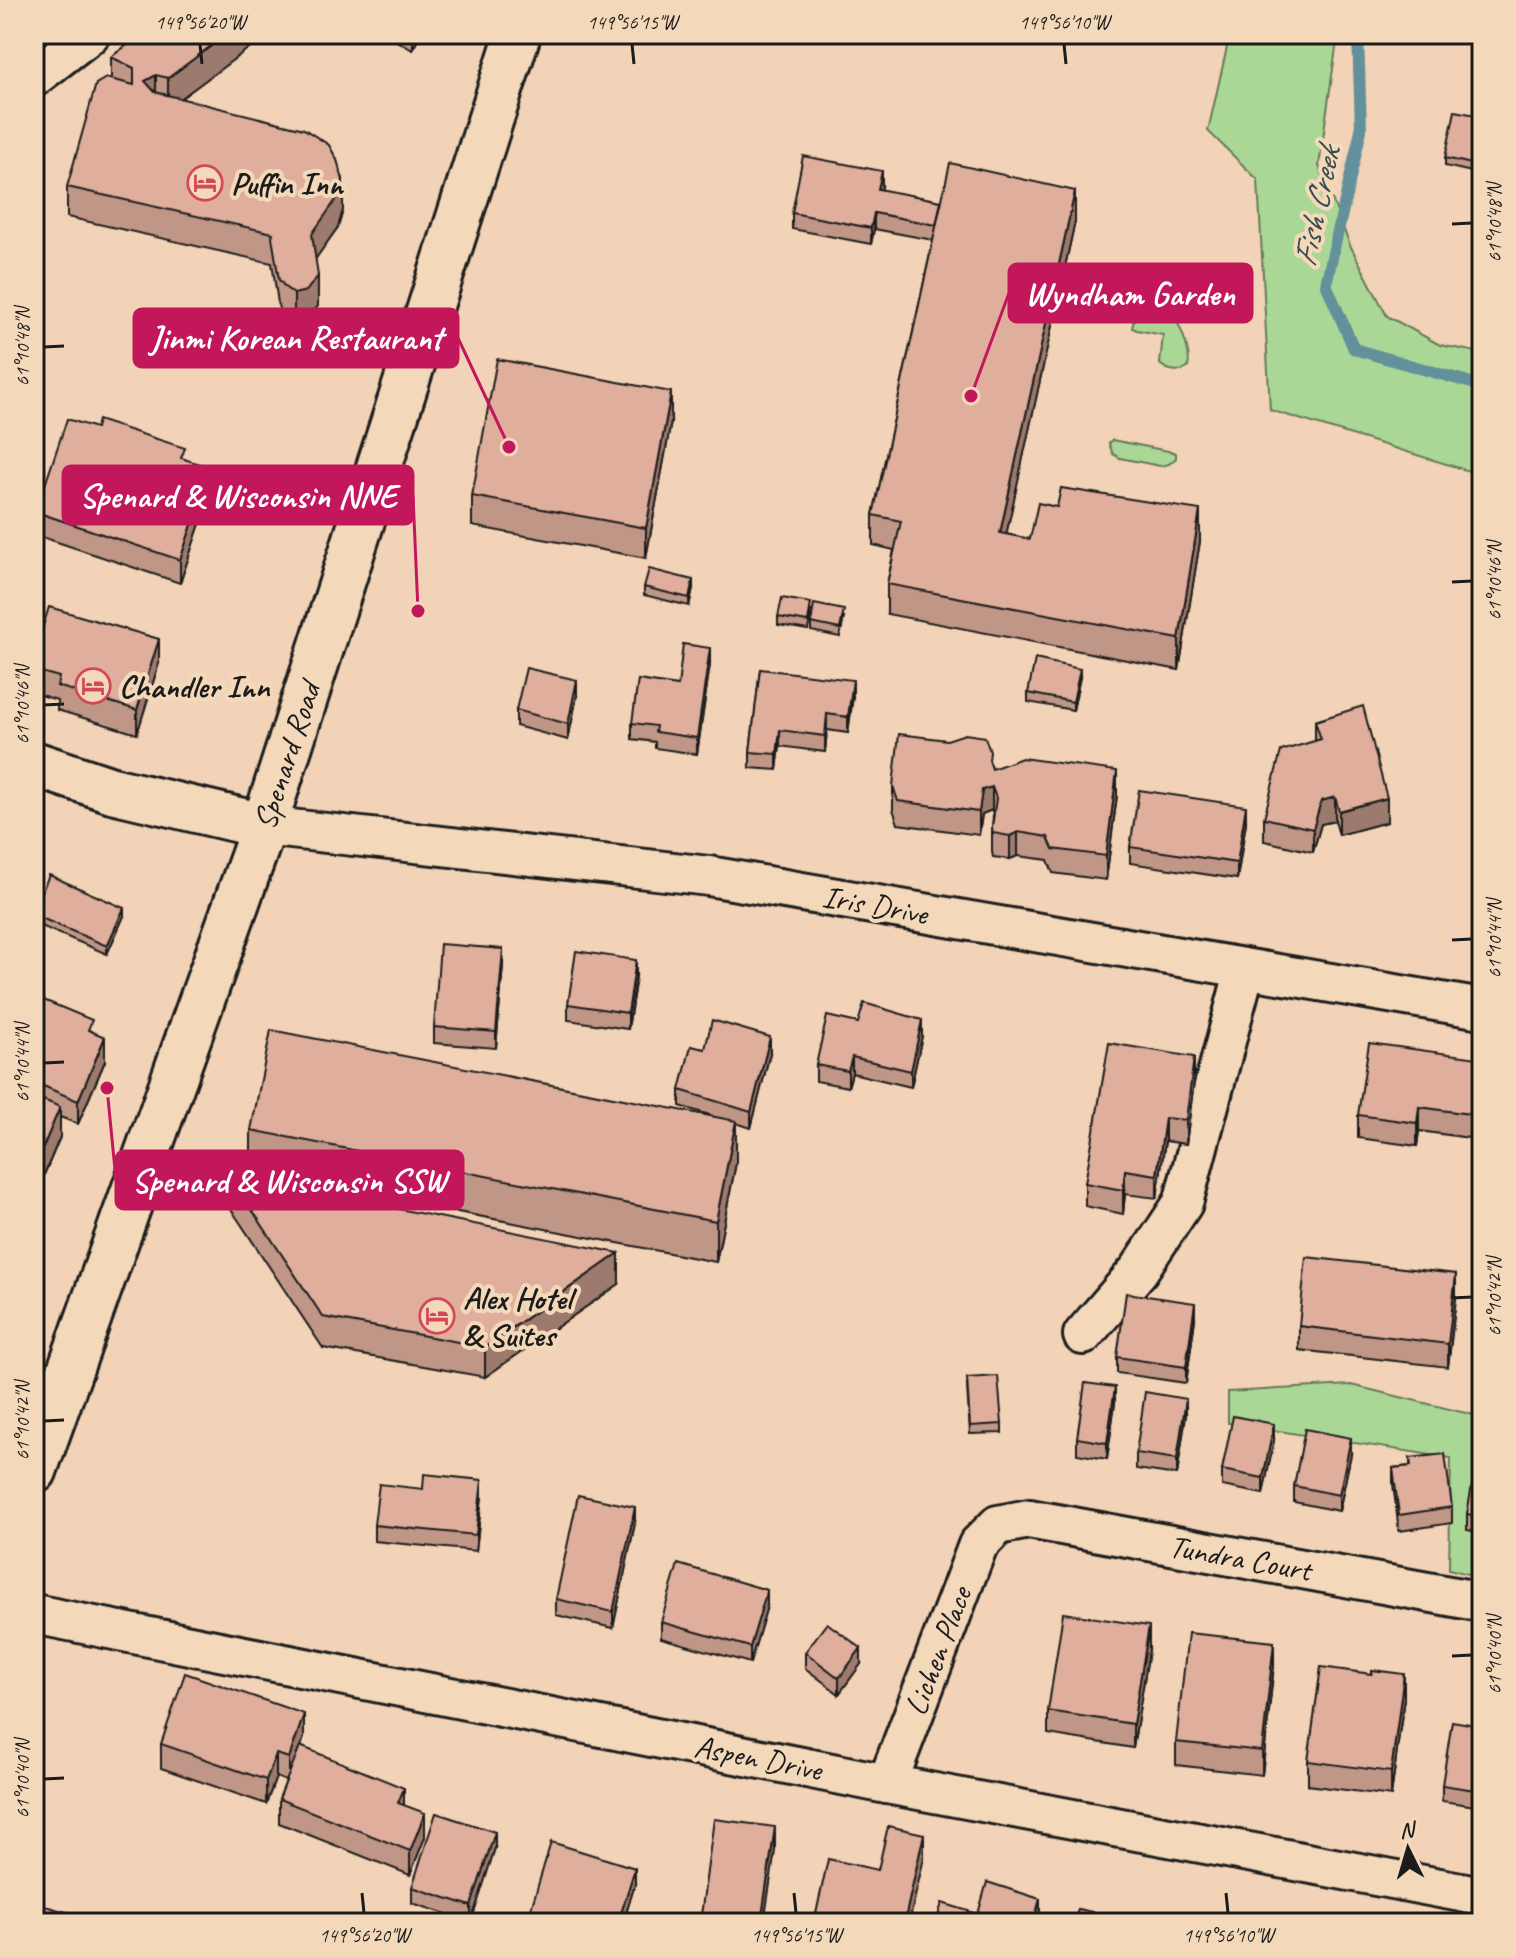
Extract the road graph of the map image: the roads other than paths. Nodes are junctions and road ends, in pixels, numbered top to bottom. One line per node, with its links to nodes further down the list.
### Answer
1 (90, 34): 3 (street)
2 (518, 34): 5 (main road, Spenard Road)
3 (34, 77)
4 (34, 764): 5 (main road)
5 (264, 826): 6 (street, Iris Drive); 9 (main road, Spenard Road)
6 (1245, 969): 7 (street, Iris Drive); 8 (street)
7 (1482, 1009)
8 (1083, 1335)
9 (34, 1471)
10 (998, 1525): 11 (street, Tundra Court); 13 (street, Lichen Place)
11 (1482, 1602)
12 (34, 1614): 13 (street, Aspen Drive)
13 (887, 1784): 14 (street, Aspen Drive)
14 (1482, 1896)

